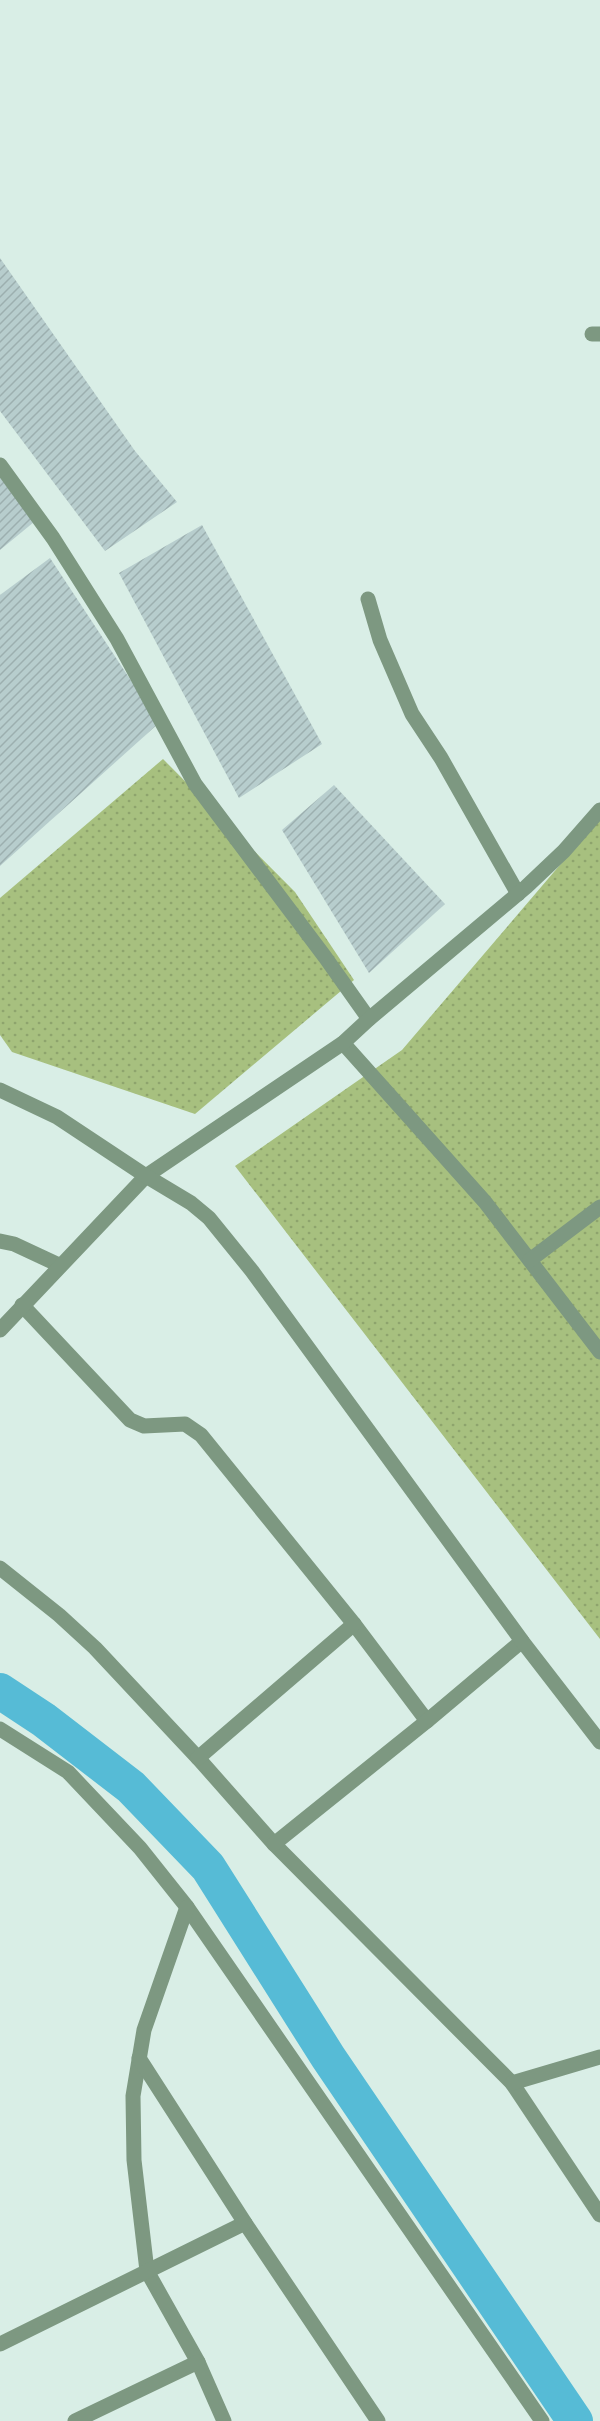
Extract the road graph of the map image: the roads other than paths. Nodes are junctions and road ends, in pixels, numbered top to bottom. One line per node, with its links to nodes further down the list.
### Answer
1 (0, 465): 5 (street)
2 (368, 599): 4 (street)
3 (600, 810): 4 (street)
4 (518, 894): 5 (street)
5 (369, 1019): 6 (street)
6 (343, 1043): 8 (street); 11 (street)
7 (0, 1090): 8 (street)
8 (146, 1176): 12 (street); 18 (street)
9 (600, 1207): 11 (street)
10 (0, 1241): 12 (street)
11 (530, 1260): 15 (street)
12 (59, 1265): 13 (street)
13 (22, 1305): 14 (street); 17 (street)
14 (0, 1330)
15 (600, 1352)
16 (0, 1568): 22 (street)
17 (354, 1624): 19 (street); 22 (street)
18 (522, 1641): 19 (street); 21 (street)
19 (428, 1721): 23 (street)
20 (0, 1729): 24 (street)
21 (600, 1742)
22 (198, 1758): 23 (street)
23 (274, 1844): 27 (street)
24 (187, 1907): 26 (street); 36 (street)
25 (600, 2057): 27 (street)
26 (139, 2058): 29 (street); 30 (street)
27 (512, 2083): 28 (street)
28 (600, 2215)
29 (245, 2223): 30 (street); 35 (street)
30 (147, 2271): 31 (street); 32 (street)
31 (0, 2344)
32 (198, 2362): 33 (street); 34 (street)
33 (75, 2421)
34 (224, 2421)
35 (378, 2421)
36 (542, 2421)

